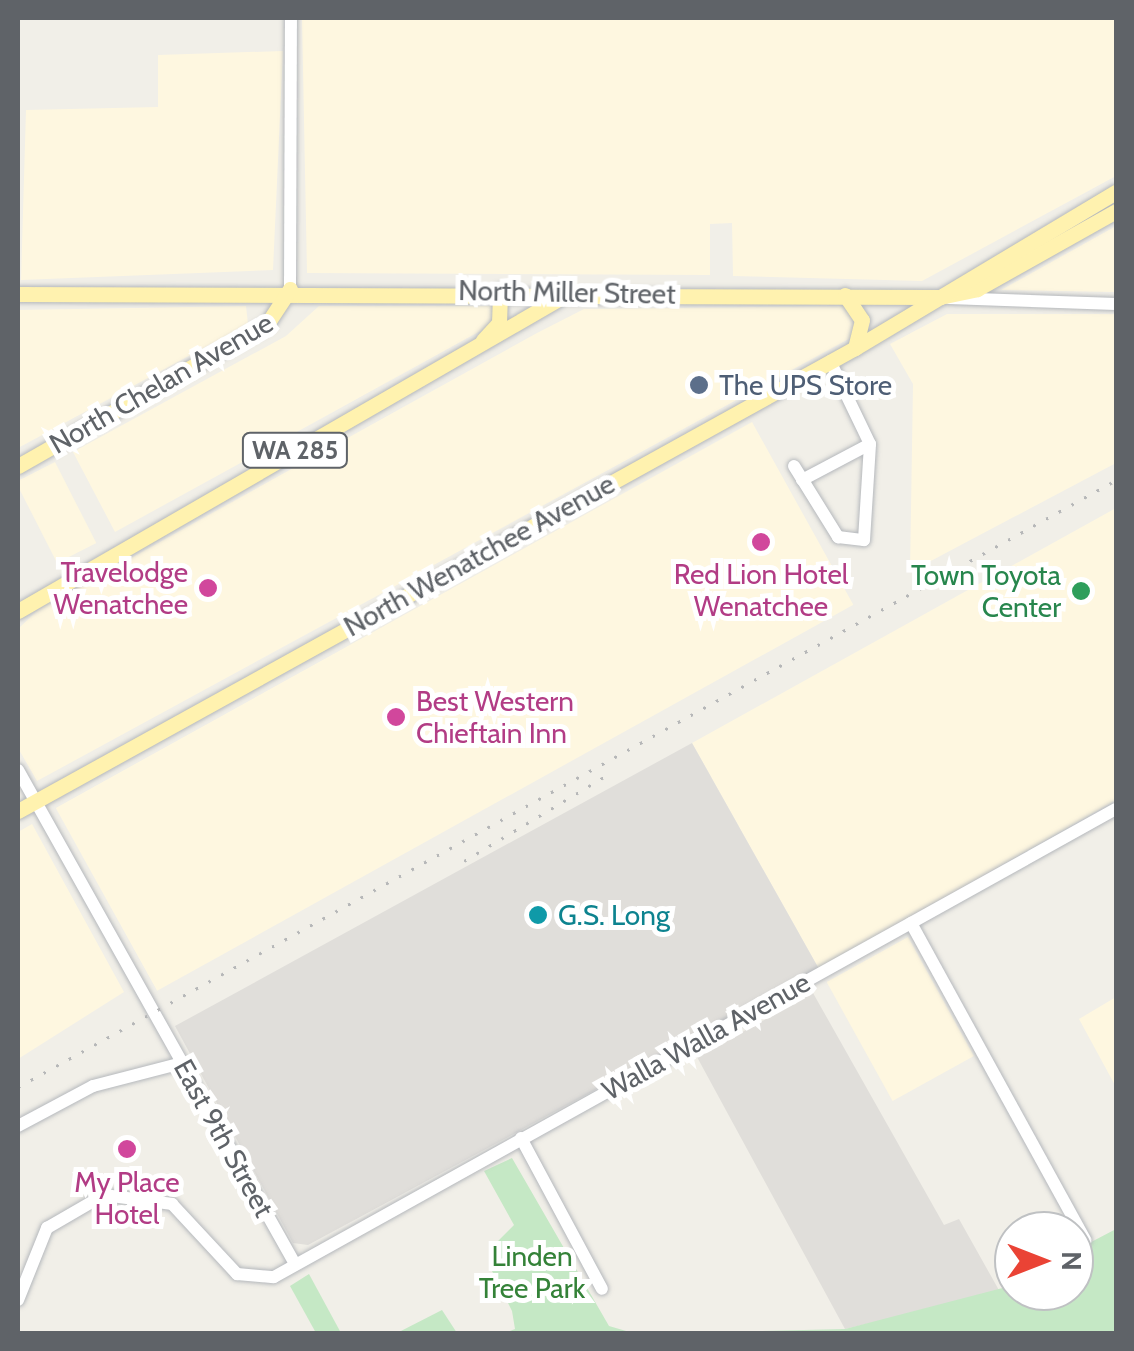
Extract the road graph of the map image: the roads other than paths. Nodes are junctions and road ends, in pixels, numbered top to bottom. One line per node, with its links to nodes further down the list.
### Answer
1 (291, 18): 4 (street)
2 (1116, 192): 9 (main road, North Wenatchee Avenue)
3 (1116, 210): 9 (main road, North Wenatchee Avenue)
4 (290, 289): 5 (main road, North Miller Street); 7 (main road, North Miller Street); 15 (main road, North Chelan Avenue)
5 (500, 291): 6 (main road, North Miller Street); 12 (main road, WA 285)
6 (573, 292): 8 (main road, North Miller Street); 12 (main road, WA 285)
7 (18, 294)
8 (845, 295): 9 (main road, North Miller Street); 11 (main road)
9 (940, 297): 10 (street, North Miller Street); 11 (main road, North Wenatchee Avenue)
10 (1116, 304)
11 (855, 348): 13 (main road, North Wenatchee Avenue)
12 (468, 356): 18 (main road, WA 285)
13 (830, 361): 14 (street); 20 (main road, North Wenatchee Avenue)
14 (870, 444): 17 (street); 17 (street)
15 (18, 466)
16 (794, 466): 17 (street)
17 (802, 480)
18 (18, 611)
19 (18, 770): 20 (street, East 9th Street)
20 (35, 801): 22 (main road, North Wenatchee Avenue); 24 (street, East 9th Street)
21 (1116, 809): 23 (street, Walla Walla Avenue)
22 (18, 811)
23 (911, 923): 26 (street, Walla Walla Avenue); 27 (street)
24 (182, 1064): 25 (street); 28 (street, East 9th Street)
25 (18, 1126)
26 (521, 1138): 28 (street, Walla Walla Avenue); 29 (street)
27 (1069, 1211)
28 (295, 1264): 30 (street, Walla Walla Avenue)
29 (602, 1289)
30 (18, 1300)

